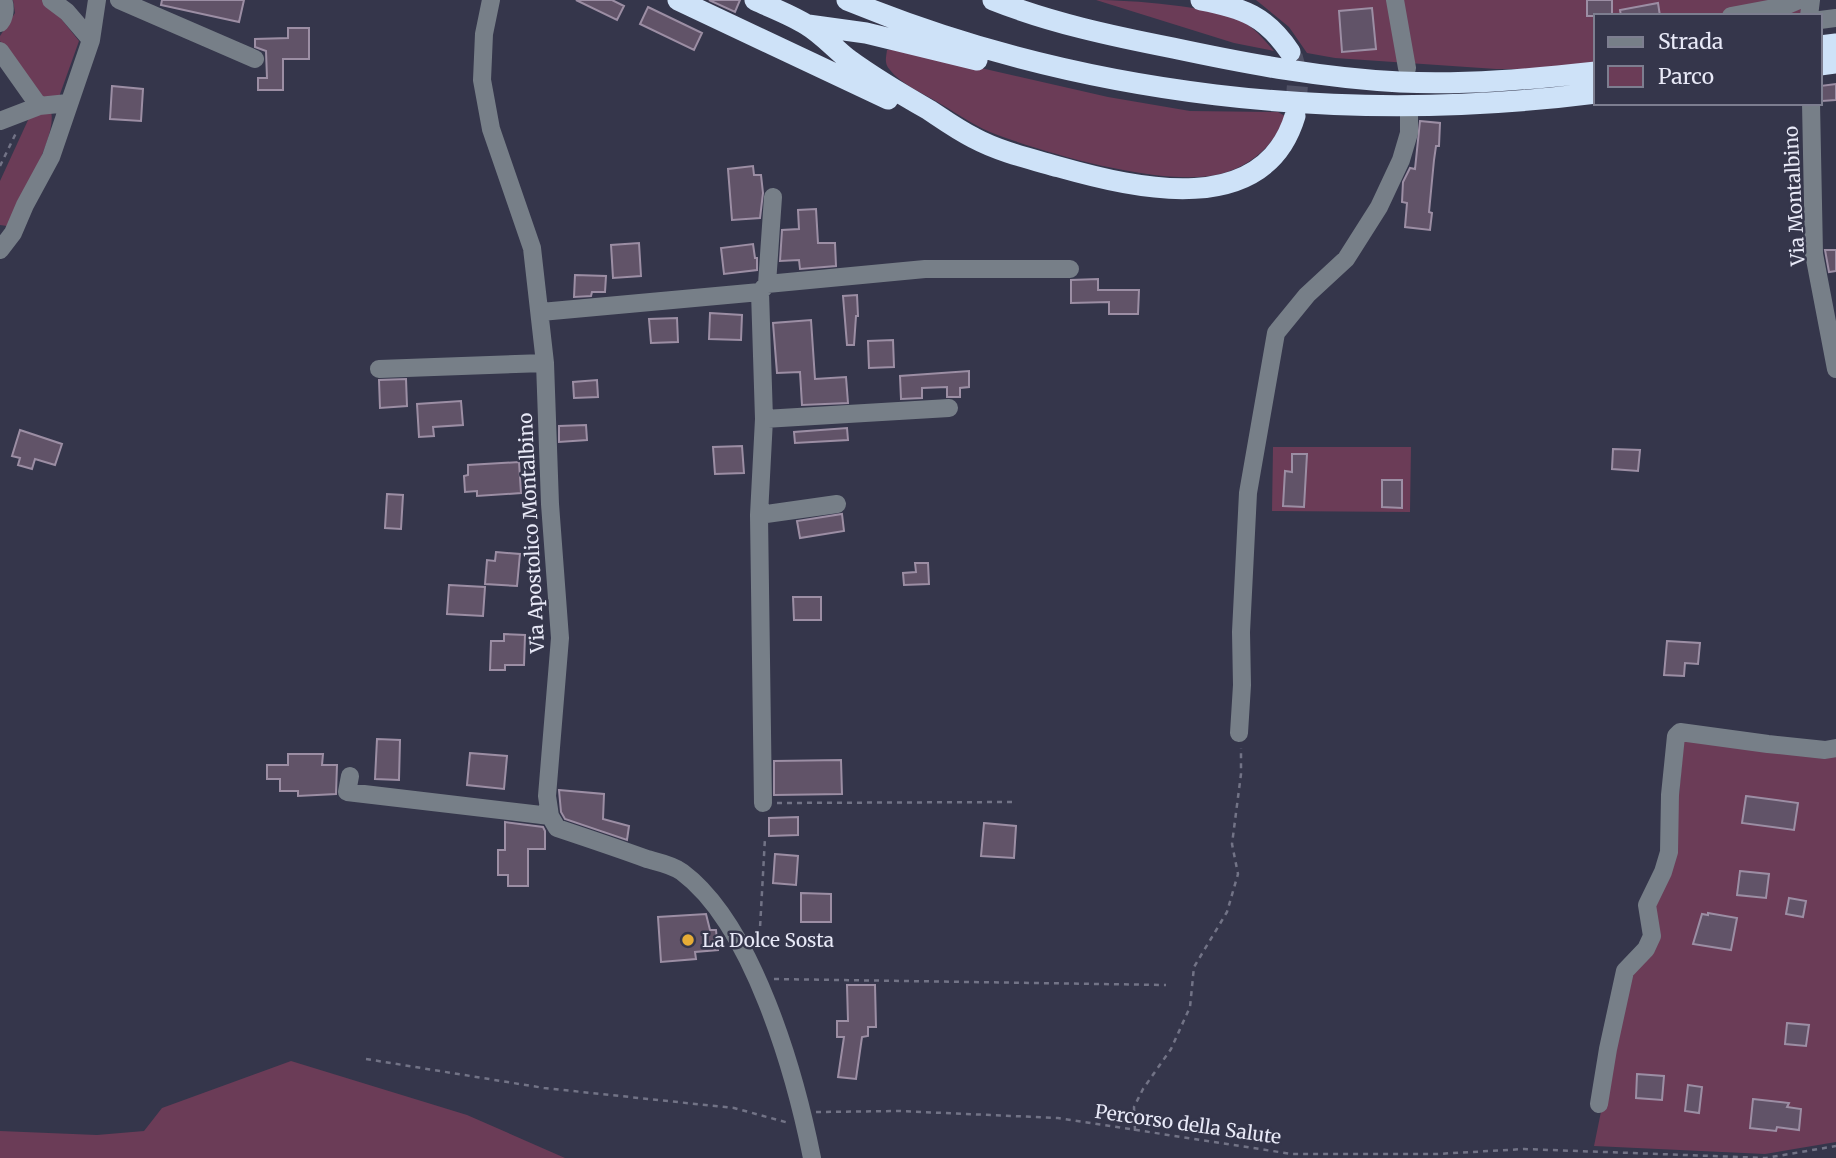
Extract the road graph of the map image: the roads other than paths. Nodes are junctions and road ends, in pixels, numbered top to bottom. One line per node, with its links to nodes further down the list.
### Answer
1 (3, 0): 14 (street)
2 (51, 0): 16 (street)
3 (97, 0): 16 (street)
4 (119, 0): 19 (street)
5 (491, 0): 36 (street, Via Apostolico Montalbino)
6 (678, 0): 30 (highway)
7 (755, 0): 15 (highway)
8 (847, 0): 23 (highway)
9 (993, 0): 21 (highway)
10 (1201, 0): 18 (highway)
11 (1395, 0): 20 (street)
12 (1799, 0): 13 (street)
13 (1742, 14)
14 (0, 23)
15 (808, 25): 23 (highway); 30 (highway)
16 (91, 40): 24 (street)
17 (0, 51): 26 (street)
18 (1290, 52)
19 (255, 59)
20 (1407, 68)
21 (1594, 72)
22 (1594, 93): 23 (highway)
23 (1218, 96)
24 (68, 103): 26 (street); 32 (street)
25 (1811, 105): 39 (street, Via Montalbino)
26 (33, 109): 29 (street)
27 (1295, 116): 30 (highway)
28 (1409, 116): 44 (street)
29 (0, 121)
30 (975, 139)
31 (773, 197): 35 (street)
32 (6, 232): 33 (street)
33 (0, 250)
34 (1070, 270): 35 (street)
35 (763, 288): 36 (street); 41 (street)
36 (541, 312): 37 (street, Via Apostolico Montalbino)
37 (545, 363): 38 (street); 48 (street, Via Apostolico Montalbino)
38 (379, 369)
39 (1836, 369)
40 (949, 408): 41 (street)
41 (764, 419): 43 (street)
42 (837, 504): 43 (street)
43 (759, 515): 47 (street)
44 (1239, 733)
45 (1836, 748): 49 (street)
46 (349, 776): 48 (street)
47 (763, 803)
48 (550, 816): 50 (street)
49 (1599, 1104)
50 (811, 1158)

